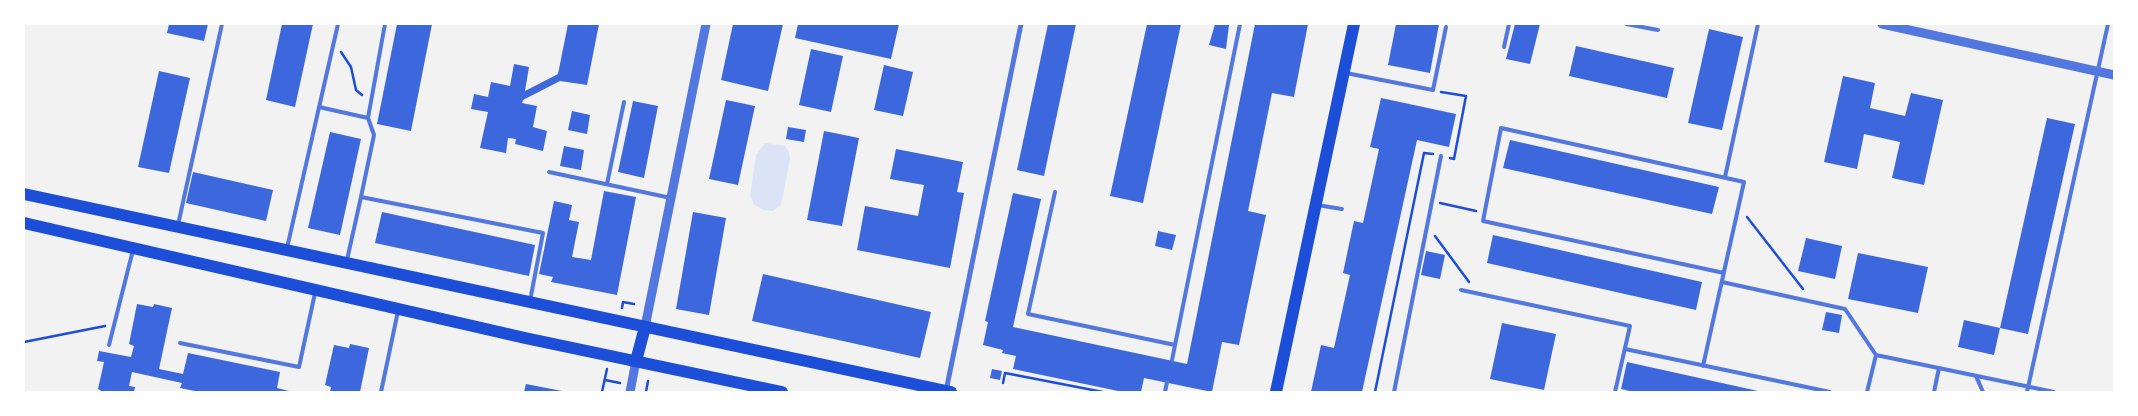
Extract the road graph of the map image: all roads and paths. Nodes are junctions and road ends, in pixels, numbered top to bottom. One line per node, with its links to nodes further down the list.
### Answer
1 (222, 24): 39 (lane)
2 (338, 24): 15 (lane)
3 (385, 24): 23 (lane)
4 (706, 24): 31 (street)
5 (1021, 24): 79 (street)
6 (1240, 24): 58 (lane)
7 (1354, 24): 18 (main road)
8 (1509, 24): 16 (lane)
9 (1626, 24): 14 (lane)
10 (1758, 24): 26 (lane)
11 (1882, 24): 17 (street)
12 (2108, 24): 17 (lane)
13 (1446, 27): 18 (lane)
14 (1658, 30)
15 (334, 42): 20 (path); 22 (lane)
16 (1504, 47)
17 (2098, 70): 19 (street); 73 (lane)
18 (1344, 72): 33 (main road)
19 (2114, 75)
20 (363, 96)
21 (624, 102): 27 (lane)
22 (319, 107): 23 (lane); 41 (lane)
23 (368, 118): 30 (lane)
24 (1441, 156): 32 (lane)
25 (549, 172): 27 (lane)
26 (1725, 177): 34 (lane); 36 (lane)
27 (607, 184): 31 (lane)
28 (1055, 192): 58 (lane)
29 (24, 194): 39 (main road)
30 (361, 197): 42 (lane); 50 (lane)
31 (671, 198): 54 (street)
32 (1431, 202): 36 (path); 38 (lane)
33 (1317, 204): 35 (lane); 83 (main road)
34 (1738, 206): 43 (lane); 49 (path)
35 (1342, 209)
36 (1485, 212): 43 (lane)
37 (24, 223): 40 (main road)
38 (1427, 225): 47 (path); 84 (lane)
39 (178, 227): 41 (main road)
40 (134, 248): 45 (main road); 53 (lane)
41 (287, 251): 42 (main road)
42 (346, 263): 50 (main road)
43 (1724, 273): 44 (lane)
44 (1722, 282): 49 (lane); 63 (lane)
45 (315, 290): 52 (main road); 56 (lane)
46 (1461, 290): 47 (lane)
47 (1478, 293): 59 (lane)
48 (623, 302): 51 (path)
49 (1814, 302): 60 (lane)
50 (530, 303): 54 (main road)
51 (634, 304)
52 (398, 309): 62 (main road); 74 (lane)
53 (114, 325): 55 (path); 57 (lane)
54 (645, 327): 62 (main road); 79 (main road)
55 (24, 342)
56 (180, 343)
57 (109, 345)
58 (1174, 345): 61 (lane)
59 (1625, 349): 63 (lane); 85 (lane)
60 (1876, 354): 65 (lane); 87 (lane)
61 (1172, 360)
62 (636, 361): 76 (street); 78 (main road)
63 (1703, 366): 86 (lane)
64 (607, 368): 67 (path)
65 (1939, 368): 66 (lane); 88 (lane)
66 (1976, 376): 73 (lane); 89 (lane)
67 (604, 380): 70 (path); 75 (path)
68 (648, 381): 77 (path)
69 (1167, 382): 82 (lane)
70 (620, 383)
71 (1003, 383): 72 (path)
72 (1071, 386): 80 (path); 81 (path)
73 (2028, 387): 90 (lane); 91 (lane)
74 (381, 392)
75 (602, 392)
76 (630, 392)
77 (646, 392)
78 (782, 392)
79 (948, 392)
80 (1070, 392)
81 (1103, 392)
82 (1165, 392)
83 (1276, 392)
84 (1394, 392)
85 (1615, 392)
86 (1830, 392)
87 (1868, 392)
88 (1934, 392)
89 (1982, 392)
90 (2027, 392)
91 (2054, 392)

